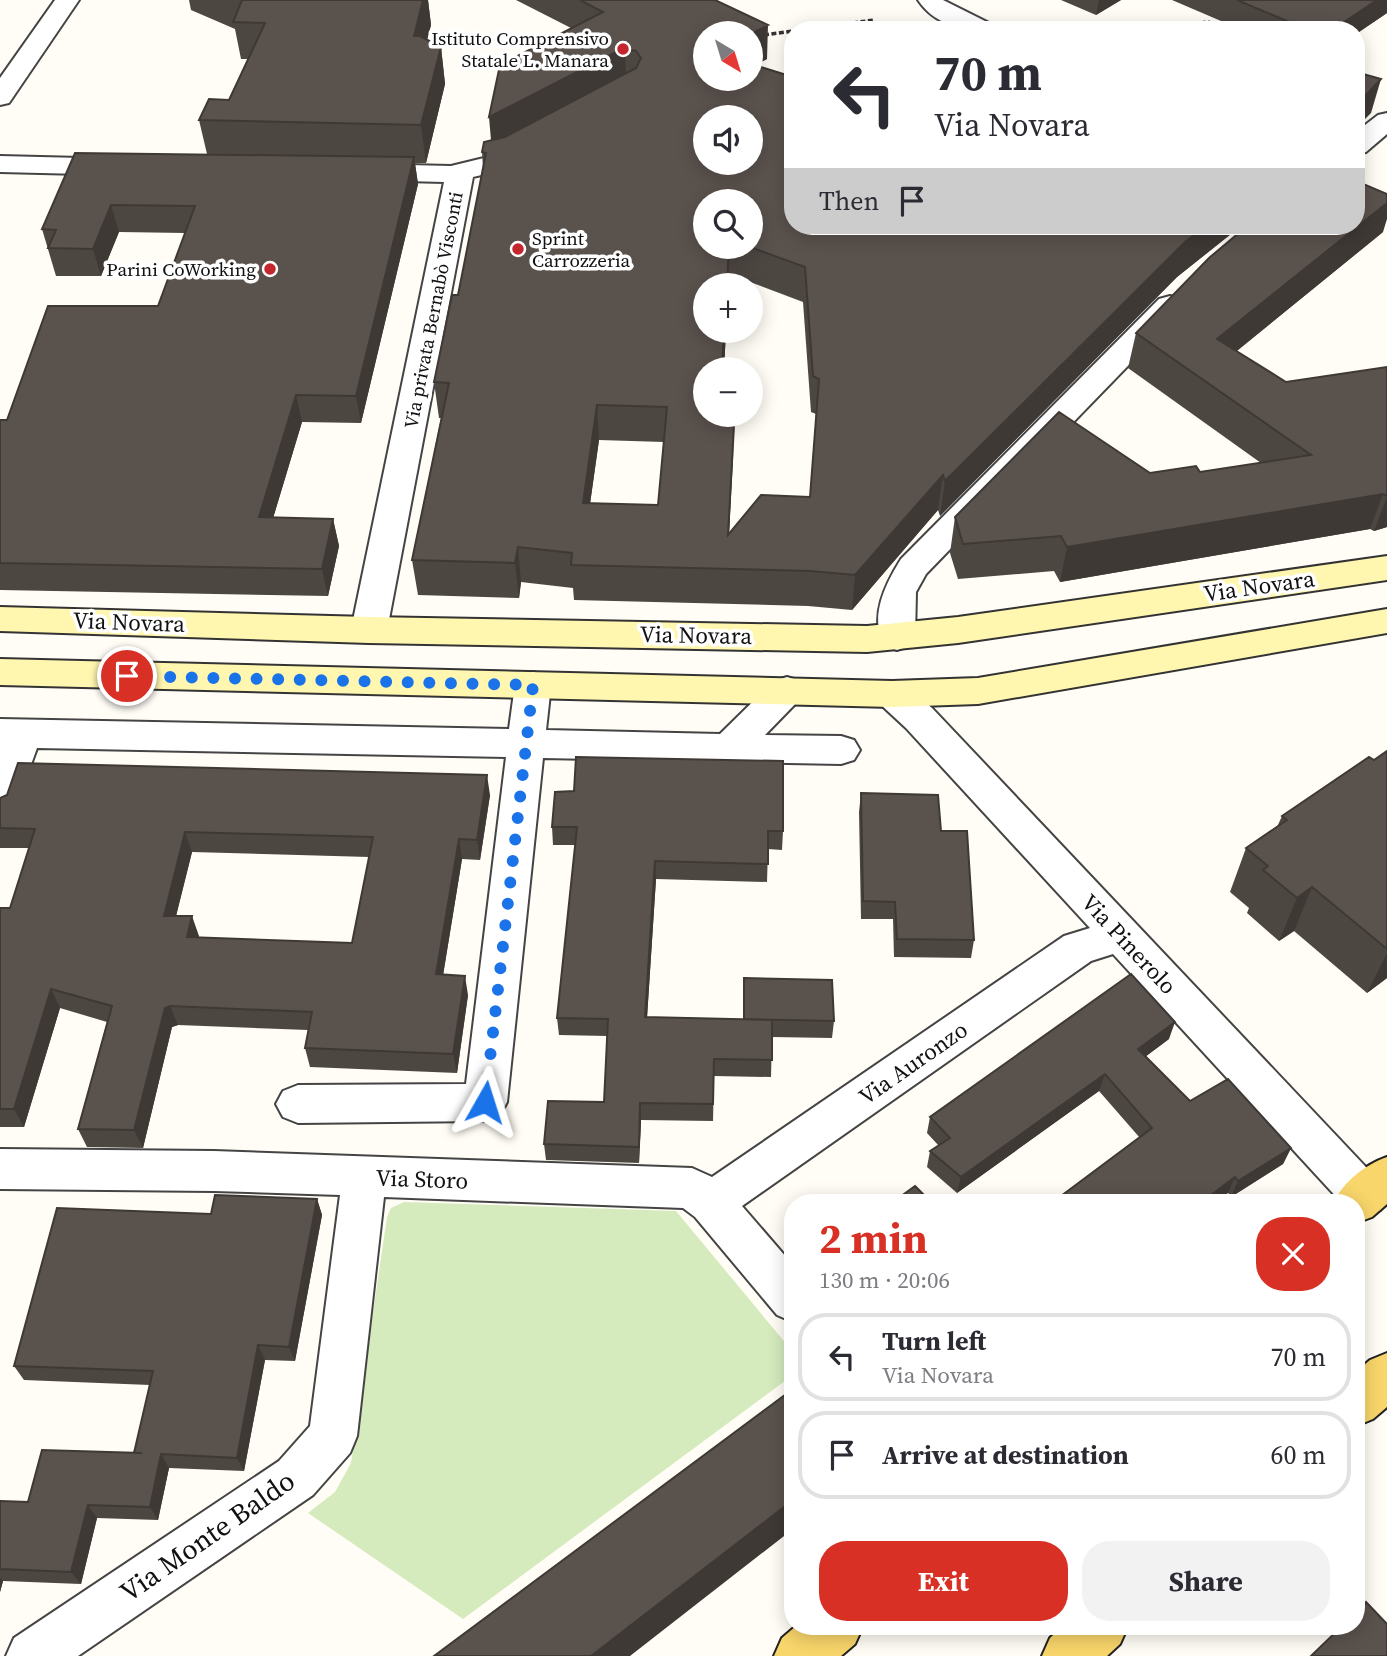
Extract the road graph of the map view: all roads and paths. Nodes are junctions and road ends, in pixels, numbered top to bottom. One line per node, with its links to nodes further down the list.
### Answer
1 (67, 0): 8 (street)
2 (930, 0): 5 (street)
3 (874, 20): 4 (path)
4 (867, 21)
5 (964, 21)
6 (784, 32): 7 (path)
7 (763, 36)
8 (0, 97)
9 (1387, 121): 11 (street)
10 (556, 131): 15 (street, Via privata Bernabò Visconti)
11 (1365, 139)
12 (0, 164): 13 (street)
13 (150, 167)
14 (342, 172): 15 (street)
15 (460, 172): 20 (street, Via privata Bernabò Visconti)
16 (1189, 285): 21 (street)
17 (1387, 568): 21 (street, Via Novara)
18 (0, 618): 20 (street, Via Novara)
19 (1387, 621): 25 (street)
20 (369, 630): 21 (street, Via Novara)
21 (897, 637)
22 (0, 672): 23 (street)
23 (533, 685): 24 (street); 27 (street)
24 (787, 690): 25 (street); 28 (street)
25 (892, 694): 31 (street, Via Pinerolo)
26 (12, 734): 27 (street); 30 (street)
27 (525, 743): 28 (street); 32 (street)
28 (729, 748): 29 (street)
29 (841, 750)
30 (0, 804)
31 (1121, 935): 35 (street, Via Pinerolo); 36 (street, Via Auronzo)
32 (298, 1104)
33 (0, 1168): 34 (street, Via Storo)
34 (364, 1178): 36 (street, Via Storo); 42 (street, Via Monte Baldo)
35 (1369, 1192)
36 (711, 1203): 37 (street, Via Storo)
37 (784, 1289)
38 (1387, 1376): 39 (main road)
39 (1365, 1395)
40 (826, 1635): 43 (main road)
41 (1092, 1635): 44 (main road)
42 (32, 1656)
43 (800, 1656)
44 (1068, 1656)

